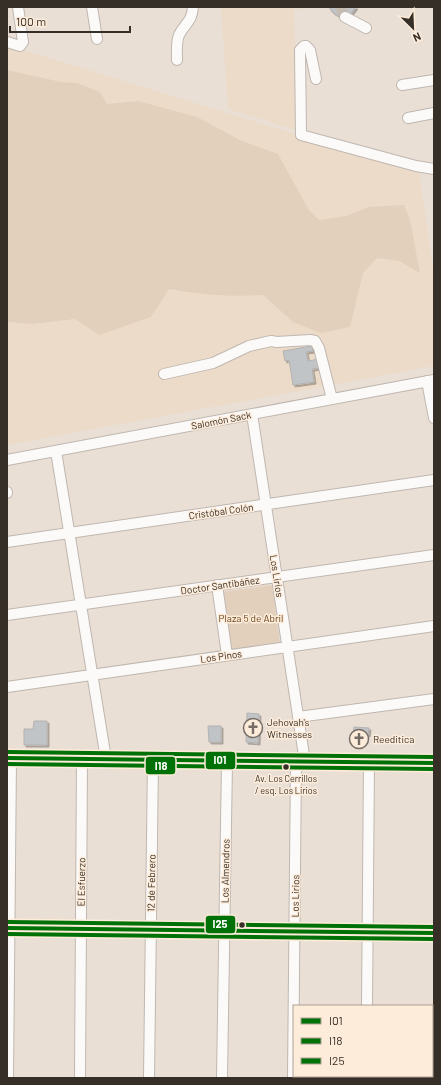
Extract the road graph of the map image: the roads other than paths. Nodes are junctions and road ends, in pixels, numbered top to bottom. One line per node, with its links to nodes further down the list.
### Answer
1 (18, 7): 7 (street)
2 (92, 7): 6 (street)
3 (193, 7): 8 (street)
4 (345, 17): 5 (street)
5 (366, 28)
6 (97, 39)
7 (7, 42)
8 (177, 60)
9 (316, 79): 14 (street)
10 (434, 80): 11 (street)
11 (402, 85)
12 (434, 114): 13 (street)
13 (408, 118)
14 (434, 169)
15 (164, 374): 17 (street)
16 (430, 380): 17 (street, Salomón Sack); 19 (street)
17 (332, 399): 18 (street, Salomón Sack)
18 (252, 414): 20 (street, Salomón Sack); 23 (street, Los Lirios)
19 (434, 418)
20 (56, 451): 21 (street, Salomón Sack); 24 (street)
21 (7, 460)
22 (434, 480): 23 (street, Cristóbal Colón)
23 (266, 505): 24 (street, Cristóbal Colón); 27 (street, Los Lirios)
24 (70, 533): 25 (street, Cristóbal Colón); 29 (street)
25 (7, 542)
26 (434, 555): 27 (street, Doctor Santibáñez)
27 (277, 577): 28 (street, Doctor Santibáñez); 32 (street, Los Lirios)
28 (217, 585): 29 (street, Doctor Santibáñez); 33 (street)
29 (81, 604): 30 (street, Doctor Santibáñez); 34 (street)
30 (7, 615)
31 (434, 626): 32 (street, Los Pinos)
32 (287, 647): 33 (street, Los Pinos); 37 (street, Los Lirios)
33 (226, 655): 34 (street, Los Pinos)
34 (93, 674): 35 (street, Los Pinos); 40 (street)
35 (7, 686)
36 (434, 699): 37 (street)
37 (298, 718): 43 (street, Los Lirios)
38 (9, 758): 39 (street); 46 (street)
39 (82, 759): 40 (street); 47 (street, El Esfuerzo)
40 (106, 759): 41 (street)
41 (153, 760): 42 (street); 48 (street, 12 de Febrero)
42 (227, 761): 43 (street); 49 (street, Los Almendros)
43 (300, 762): 44 (street); 50 (street, Los Lirios)
44 (369, 762): 45 (street); 51 (street)
45 (434, 763)
46 (8, 928): 47 (street); 55 (street)
47 (80, 928): 48 (street); 56 (street, El Esfuerzo)
48 (150, 929): 49 (street); 57 (street, 12 de Febrero)
49 (224, 930): 50 (street); 58 (street, Los Almendros)
50 (294, 931): 51 (street); 53 (street, Los Lirios)
51 (368, 932): 52 (street); 54 (street)
52 (434, 933)
53 (293, 1005)
54 (367, 1005)
55 (8, 1078)
56 (80, 1078)
57 (149, 1078)
58 (222, 1078)

